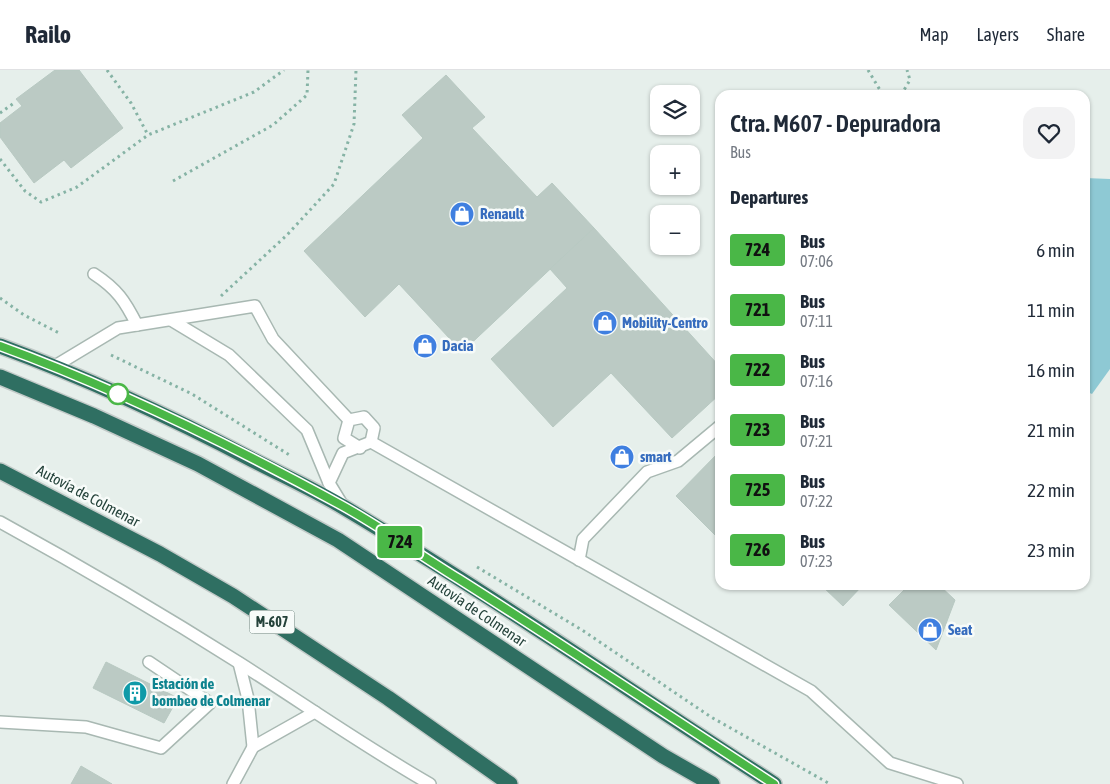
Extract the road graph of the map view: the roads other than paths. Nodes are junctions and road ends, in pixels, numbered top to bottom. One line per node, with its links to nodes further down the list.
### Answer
1 (94, 274): 3 (lane)
2 (171, 320): 3 (lane); 7 (lane); 12 (lane)
3 (137, 325): 5 (lane)
4 (0, 346): 5 (highway)
5 (55, 366): 13 (highway)
6 (0, 377): 24 (highway, Autovía de Colmenar)
7 (349, 420): 9 (lane); 10 (lane)
8 (715, 430): 15 (lane)
9 (371, 442): 10 (lane); 15 (lane)
10 (360, 448): 12 (lane)
11 (0, 471): 23 (highway, Autovía de Colmenar / M-607)
12 (329, 483): 13 (lane)
13 (343, 506): 25 (highway)
14 (0, 522): 17 (lane)
15 (579, 560): 26 (lane)
16 (149, 662): 19 (lane)
17 (239, 663): 18 (lane); 20 (lane)
18 (315, 712): 20 (lane); 22 (lane)
19 (0, 722)
20 (253, 747): 21 (lane)
21 (233, 784)
22 (430, 784)
23 (510, 784)
24 (712, 784)
25 (774, 784)
26 (957, 784)

